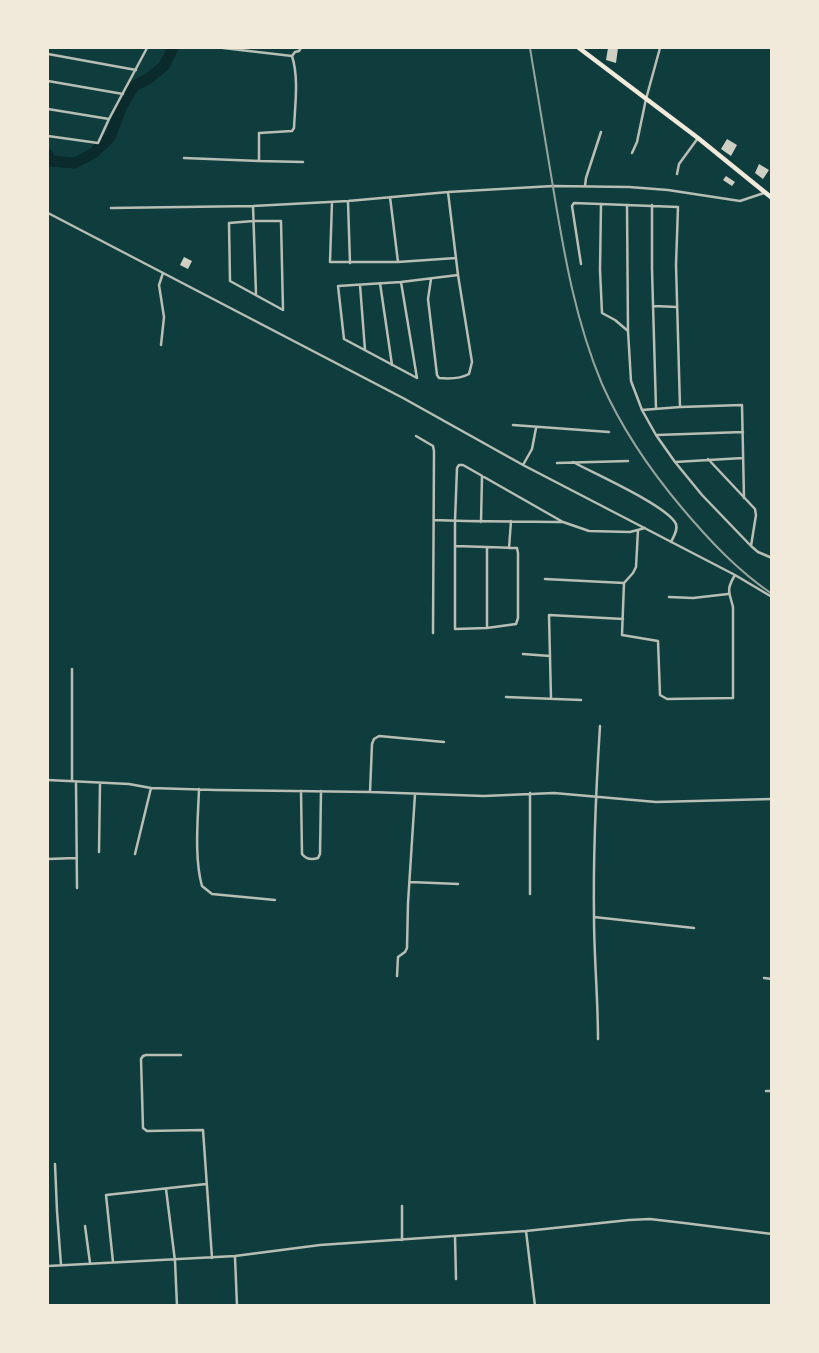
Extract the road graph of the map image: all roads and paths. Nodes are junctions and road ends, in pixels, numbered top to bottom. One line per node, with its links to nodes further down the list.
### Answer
1 (147, 48): 8 (street)
2 (223, 48): 7 (street)
3 (301, 48): 7 (street)
4 (579, 48): 11 (main road)
5 (660, 48): 11 (street)
6 (48, 54): 8 (street)
7 (292, 56): 19 (street)
8 (136, 70): 10 (street)
9 (48, 81): 10 (street)
10 (123, 94): 13 (street)
11 (646, 99): 16 (main road); 17 (street)
12 (48, 109): 13 (street)
13 (110, 119): 15 (street)
14 (601, 132): 22 (street)
15 (48, 136)
16 (698, 138): 21 (street); 24 (main road)
17 (632, 153)
18 (184, 158): 19 (street)
19 (259, 161): 20 (street)
20 (303, 162)
21 (677, 174)
22 (585, 186): 23 (street); 24 (street)
23 (448, 192): 25 (street); 36 (street)
24 (765, 192): 26 (main road)
25 (390, 197): 27 (street); 37 (street)
26 (772, 198)
27 (348, 201): 28 (street); 38 (street)
28 (332, 202): 32 (street); 38 (street)
29 (601, 204): 30 (street); 39 (street); 49 (street)
30 (627, 205): 31 (street); 49 (street)
31 (652, 205): 47 (street); 48 (street)
32 (253, 206): 33 (street); 35 (street)
33 (111, 208)
34 (48, 212): 40 (street)
35 (253, 222): 46 (street); 46 (street); 46 (street)
36 (456, 258): 37 (street); 41 (street)
37 (398, 262): 38 (street)
38 (350, 263)
39 (582, 264)
40 (163, 273): 50 (street); 68 (street)
41 (458, 275): 42 (street); 42 (street)
42 (431, 278): 43 (street)
43 (401, 282): 44 (street); 52 (street)
44 (380, 283): 45 (street); 52 (street)
45 (360, 285): 51 (street); 51 (street)
46 (256, 294)
47 (654, 306): 48 (street); 54 (street)
48 (677, 306): 53 (street)
49 (628, 331): 55 (street)
50 (161, 345)
51 (365, 350): 52 (street)
52 (392, 365)
53 (680, 407): 54 (street); 59 (street)
54 (656, 409): 55 (street)
55 (642, 410): 60 (street)
56 (513, 425): 57 (street)
57 (536, 428): 58 (street); 68 (street)
58 (609, 432)
59 (743, 432): 60 (street); 62 (street)
60 (656, 435): 66 (street)
61 (416, 436): 71 (street)
62 (743, 458): 63 (street); 70 (street)
63 (708, 459): 66 (street); 70 (street)
64 (628, 461): 65 (street)
65 (573, 462): 67 (street); 78 (street)
66 (675, 462): 80 (street)
67 (557, 463)
68 (523, 465): 76 (street)
69 (482, 476): 72 (street); 74 (street); 75 (street)
70 (744, 498): 80 (street)
71 (434, 520): 72 (street); 92 (street)
72 (455, 521): 74 (street); 79 (street)
73 (511, 521): 74 (street); 75 (street); 82 (street)
74 (480, 522)
75 (563, 522): 77 (street)
76 (645, 528): 77 (street); 78 (street)
77 (638, 530): 86 (street)
78 (671, 542): 84 (street)
79 (455, 546): 81 (street); 91 (street)
80 (751, 546): 83 (street)
81 (487, 548): 82 (street); 91 (street)
82 (509, 548): 91 (street)
83 (772, 558)
84 (734, 575): 87 (street); 88 (street)
85 (545, 579): 86 (street)
86 (624, 583): 90 (street)
87 (728, 594): 89 (street); 90 (street)
88 (772, 596)
89 (669, 597)
90 (622, 619): 94 (street)
91 (487, 628)
92 (433, 633)
93 (523, 654): 94 (street)
94 (550, 656): 97 (street)
95 (72, 669): 102 (street)
96 (506, 697): 97 (street)
97 (551, 699): 98 (street)
98 (581, 700)
99 (600, 726): 112 (street)
100 (444, 742): 109 (street)
101 (48, 780): 102 (street)
102 (72, 781): 103 (street)
103 (76, 782): 104 (street); 116 (street)
104 (100, 784): 105 (street); 114 (street)
105 (151, 788): 106 (street); 115 (street)
106 (199, 789): 107 (street); 122 (street)
107 (301, 791): 108 (street); 108 (street)
108 (321, 791): 109 (street)
109 (370, 792): 111 (street)
110 (530, 793): 111 (street); 112 (street); 121 (street)
111 (415, 794): 118 (street)
112 (595, 796): 113 (street); 123 (street)
113 (772, 799)
114 (99, 852)
115 (135, 854)
116 (76, 858): 117 (street); 120 (street)
117 (48, 859)
118 (410, 882): 119 (street); 125 (street)
119 (458, 884)
120 (77, 888)
121 (530, 894)
122 (275, 900)
123 (594, 917): 124 (street); 128 (street)
124 (694, 928)
125 (397, 976)
126 (764, 978): 127 (street)
127 (772, 979)
128 (598, 1039)
129 (181, 1055): 133 (street)
130 (766, 1091): 131 (street)
131 (772, 1091)
132 (55, 1164): 146 (street)
133 (206, 1184): 134 (street); 142 (street)
134 (166, 1189): 143 (street); 144 (street)
135 (402, 1206): 140 (street)
136 (85, 1226): 145 (street)
137 (526, 1231): 138 (street); 139 (street); 151 (street)
138 (772, 1234)
139 (455, 1236): 140 (street); 148 (street)
140 (402, 1240): 141 (street)
141 (235, 1256): 142 (street); 150 (street)
142 (212, 1258): 143 (street)
143 (175, 1261): 144 (street); 149 (street)
144 (113, 1262): 145 (street)
145 (90, 1263): 146 (street)
146 (61, 1265): 147 (street)
147 (48, 1266)
148 (456, 1279)
149 (177, 1306)
150 (237, 1306)
151 (535, 1306)

